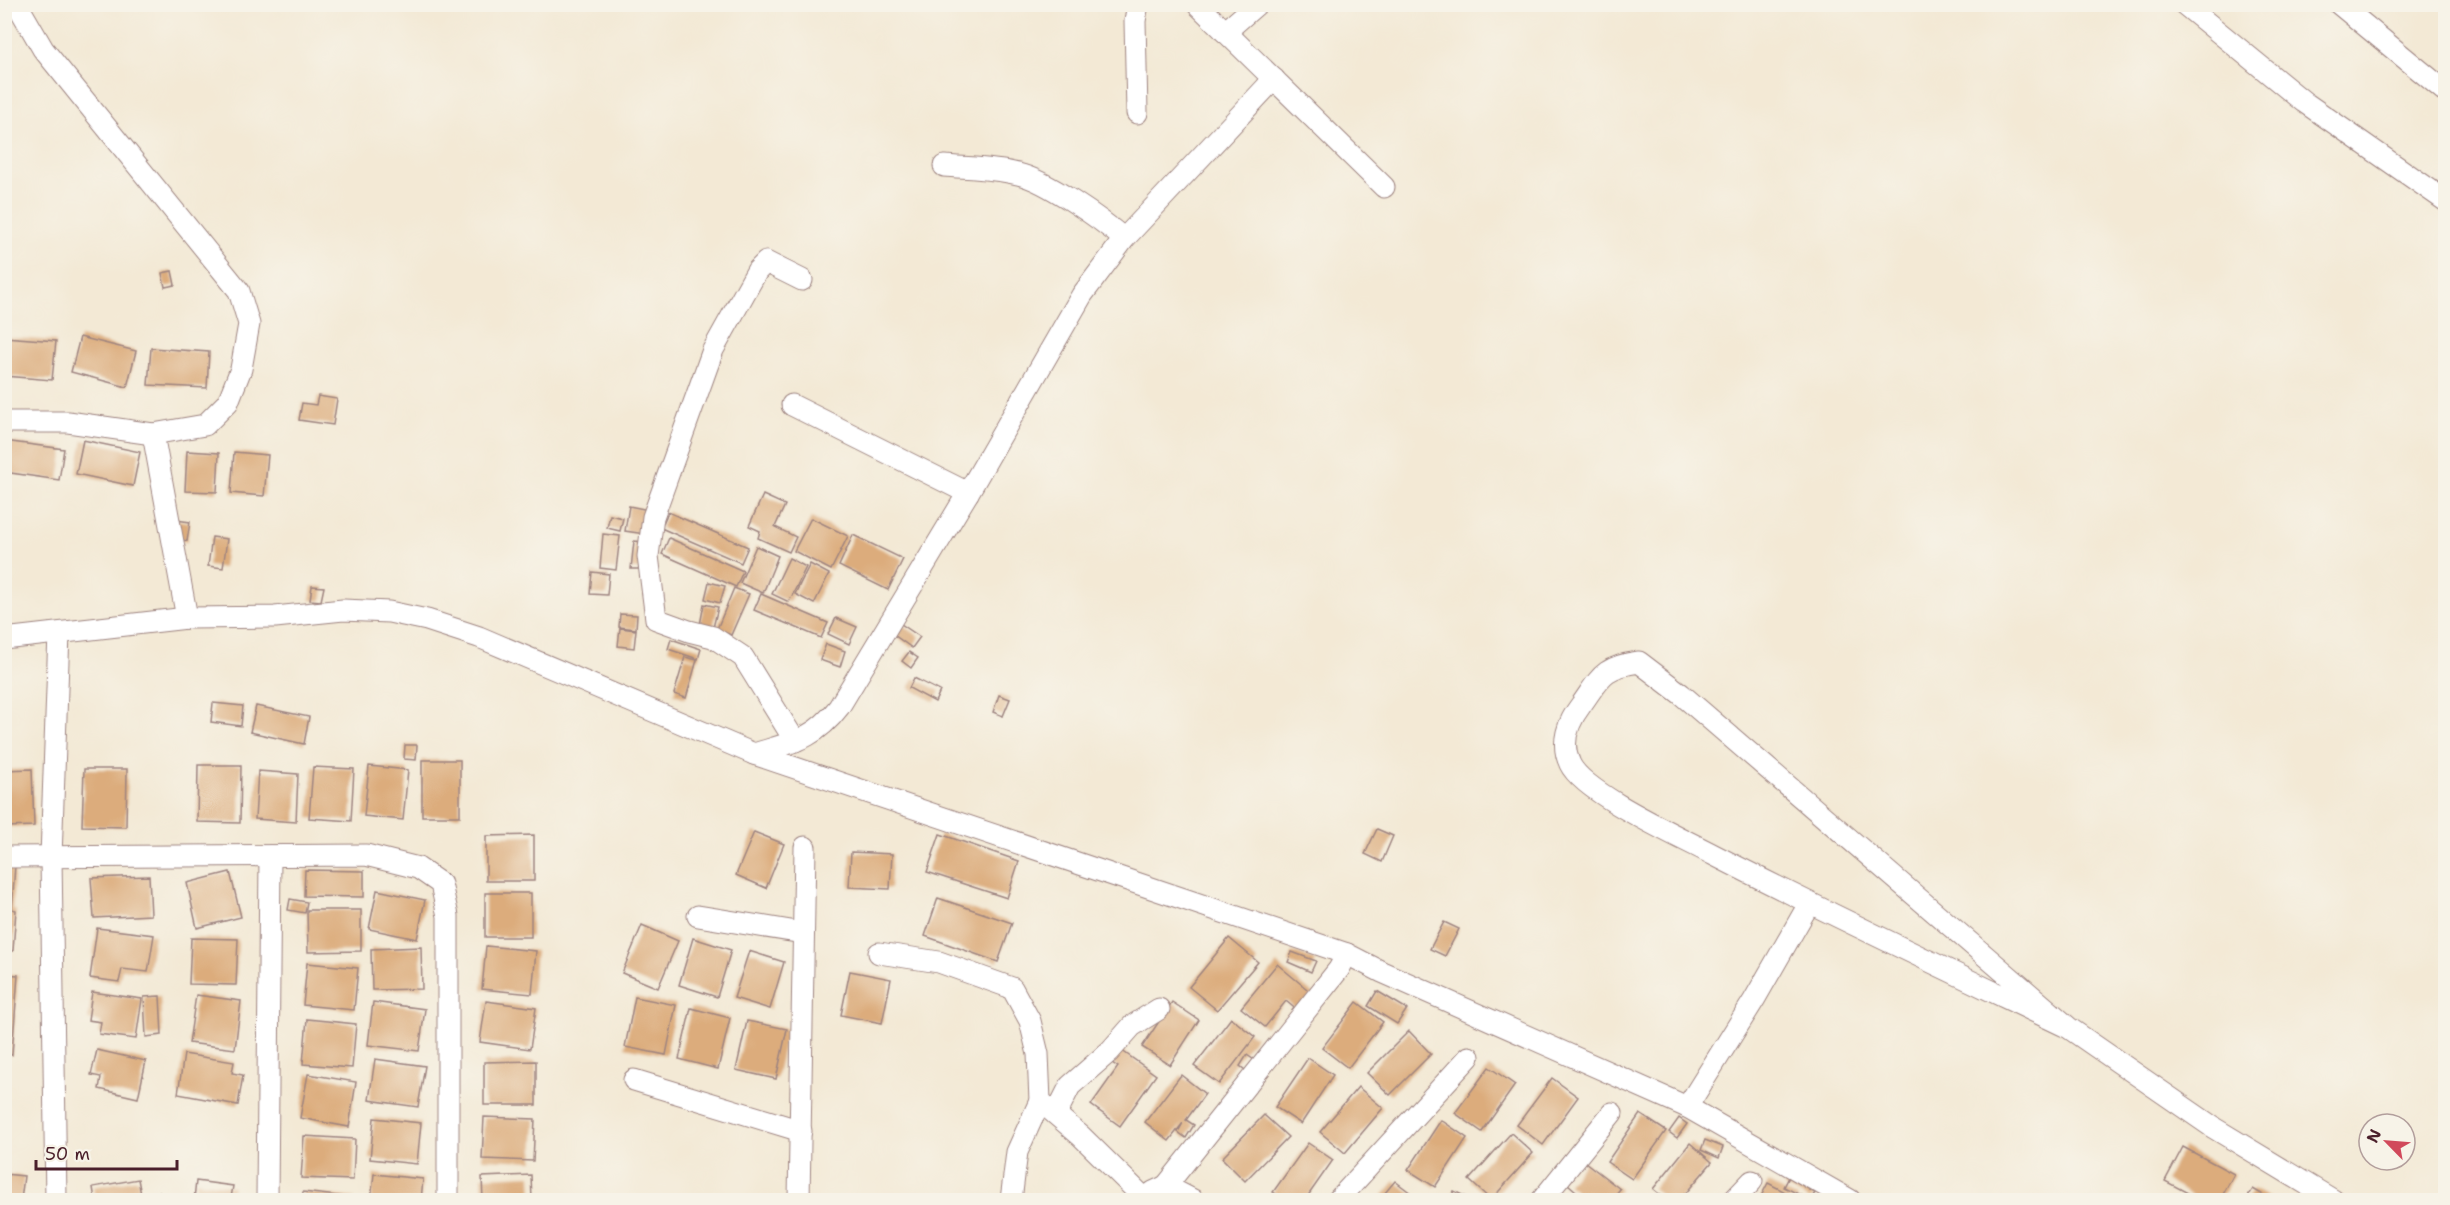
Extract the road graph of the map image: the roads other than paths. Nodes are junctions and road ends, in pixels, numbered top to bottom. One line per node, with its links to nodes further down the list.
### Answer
1 (17, 4): 18 (street)
2 (1138, 4): 10 (street)
3 (1197, 4): 7 (street)
4 (1257, 4): 7 (street)
5 (2184, 4): 13 (street)
6 (2338, 4): 9 (street)
7 (1225, 32): 8 (street)
8 (1274, 79): 12 (street); 14 (street)
9 (2445, 92)
10 (1137, 113)
11 (944, 166): 14 (street)
12 (1384, 187)
13 (2445, 201)
14 (1124, 239): 19 (street)
15 (802, 280): 23 (street)
16 (792, 405): 19 (street)
17 (4, 422): 18 (street)
18 (153, 434): 20 (street)
19 (968, 493): 23 (street)
20 (187, 618): 21 (street); 24 (street)
21 (59, 633): 22 (street); 28 (street)
22 (4, 639)
23 (795, 741): 24 (street)
24 (754, 754): 33 (street)
25 (805, 847): 31 (street)
26 (270, 856): 28 (street); 46 (street); 47 (street)
27 (4, 857): 28 (street)
28 (51, 857): 45 (street)
29 (1809, 904): 35 (street); 35 (street); 38 (street)
30 (698, 916): 31 (street)
31 (803, 933): 41 (street)
32 (879, 953): 39 (street)
33 (1347, 954): 38 (street); 43 (street)
34 (1159, 1009): 39 (street)
35 (2069, 1028): 55 (street)
36 (1469, 1057): 51 (street)
37 (634, 1080): 41 (street)
38 (1686, 1107): 54 (street)
39 (1048, 1108): 44 (street); 49 (street)
40 (1612, 1113): 52 (street)
41 (801, 1131): 48 (street)
42 (1752, 1181): 53 (street)
43 (1166, 1186): 44 (street); 50 (street)
44 (1143, 1199)
45 (56, 1200)
46 (267, 1200)
47 (448, 1200)
48 (799, 1200)
49 (1011, 1200)
50 (1193, 1200)
51 (1338, 1200)
52 (1542, 1200)
53 (1734, 1200)
54 (1850, 1200)
55 (2333, 1200)

